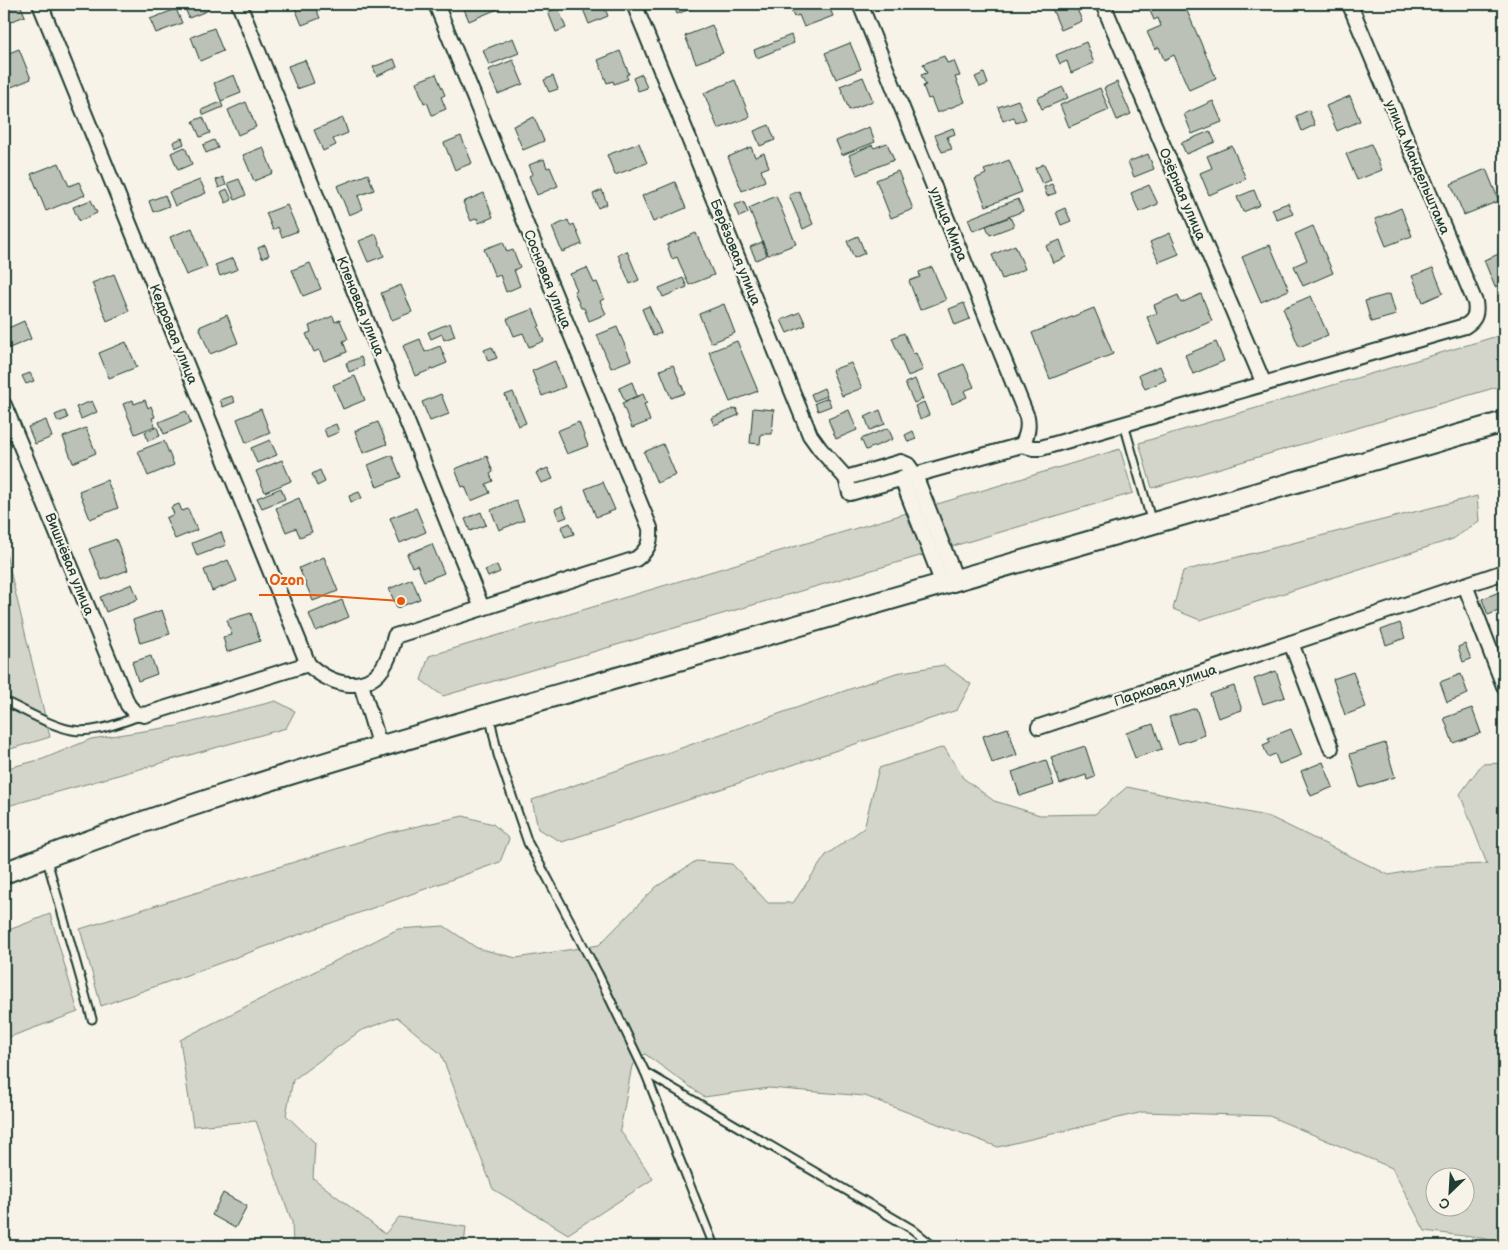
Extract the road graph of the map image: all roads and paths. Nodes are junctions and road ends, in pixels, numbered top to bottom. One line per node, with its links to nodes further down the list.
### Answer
1 (40, 4): 21 (street, Кедровая улица)
2 (239, 4): 19 (street, Кленовая улица)
3 (436, 4): 19 (street, Сосновая улица)
4 (634, 4): 14 (street, Берёзовая улица)
5 (860, 4): 12 (street, улица Мира)
6 (1103, 4): 8 (street, Озёрная улица)
7 (1350, 5): 8 (street, улица Мандельштама)
8 (1264, 384): 11 (street)
9 (4, 406): 25 (street, Вишнёвая улица)
10 (1504, 422): 15 (street)
11 (1124, 424): 12 (street); 15 (lane)
12 (1022, 445): 13 (street)
13 (908, 477): 14 (street, Берёзовая улица); 14 (street); 17 (street)
14 (846, 478)
15 (1152, 524): 17 (street)
16 (1504, 572): 18 (street, Парковая улица)
17 (949, 582): 26 (street)
18 (1465, 585): 20 (street, Парковая улица); 23 (street)
19 (482, 608): 22 (street)
20 (1291, 643): 27 (street, Парковая улица); 29 (street)
21 (308, 664): 22 (street); 25 (street)
22 (361, 684): 28 (street)
23 (1504, 686)
24 (4, 701): 25 (lane)
25 (144, 715)
26 (489, 715): 28 (street); 33 (lane)
27 (1039, 727)
28 (380, 747): 30 (street)
29 (1331, 748)
30 (46, 857): 31 (street); 32 (lane)
31 (4, 873)
32 (92, 1019)
33 (645, 1072): 34 (lane); 35 (lane)
34 (932, 1245)
35 (714, 1246)

